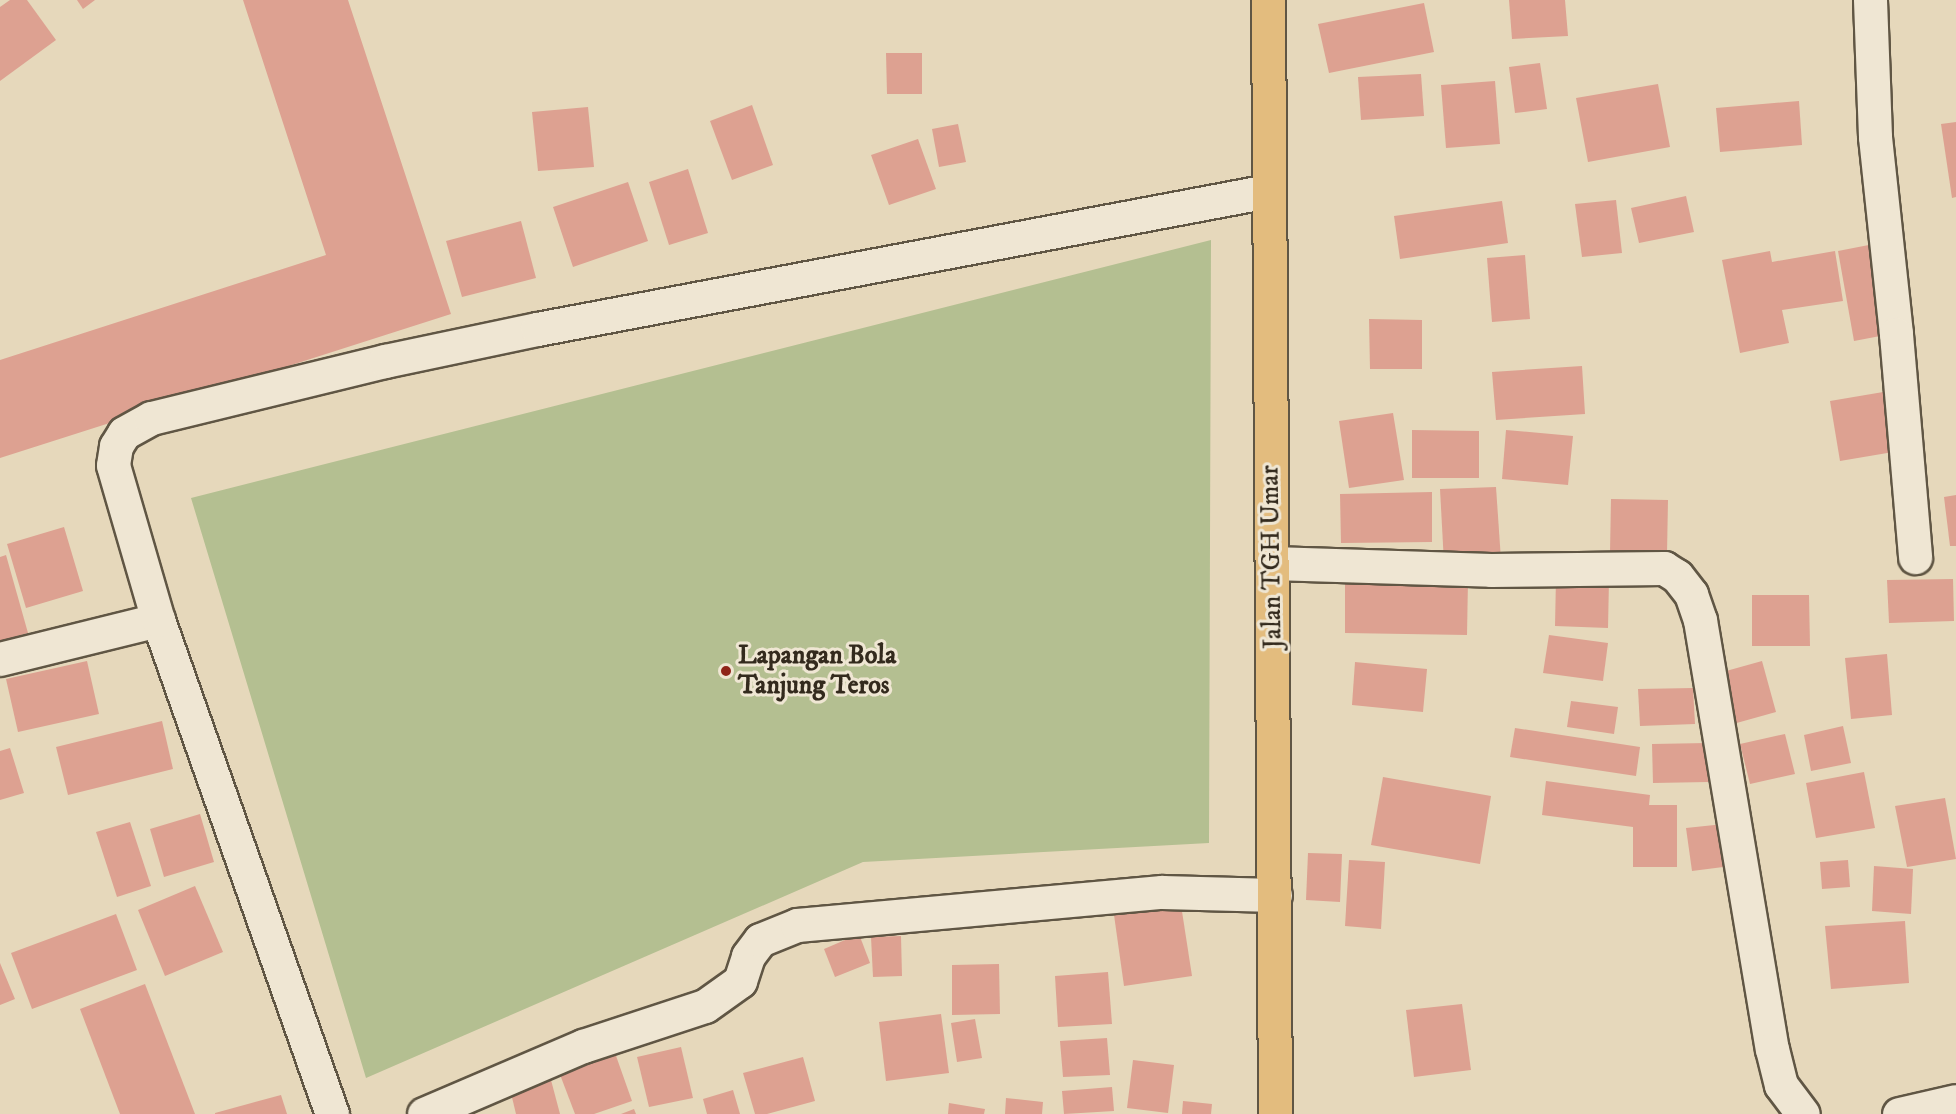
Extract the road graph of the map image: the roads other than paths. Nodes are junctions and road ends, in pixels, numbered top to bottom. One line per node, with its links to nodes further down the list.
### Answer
1 (1268, 0): 3 (main road, Jalan TGH Umar)
2 (1870, 0): 4 (street)
3 (1268, 191): 5 (main road, Jalan TGH Umar); 6 (street)
4 (1915, 557)
5 (1272, 563): 8 (main road, Jalan TGH Umar); 13 (street)
6 (158, 620): 7 (street); 10 (street)
7 (0, 659)
8 (1275, 895): 11 (street); 12 (main road, Jalan TGH Umar)
9 (1956, 1101): 14 (street)
10 (332, 1114)
11 (424, 1114)
12 (1275, 1114)
13 (1803, 1114)
14 (1899, 1114)

